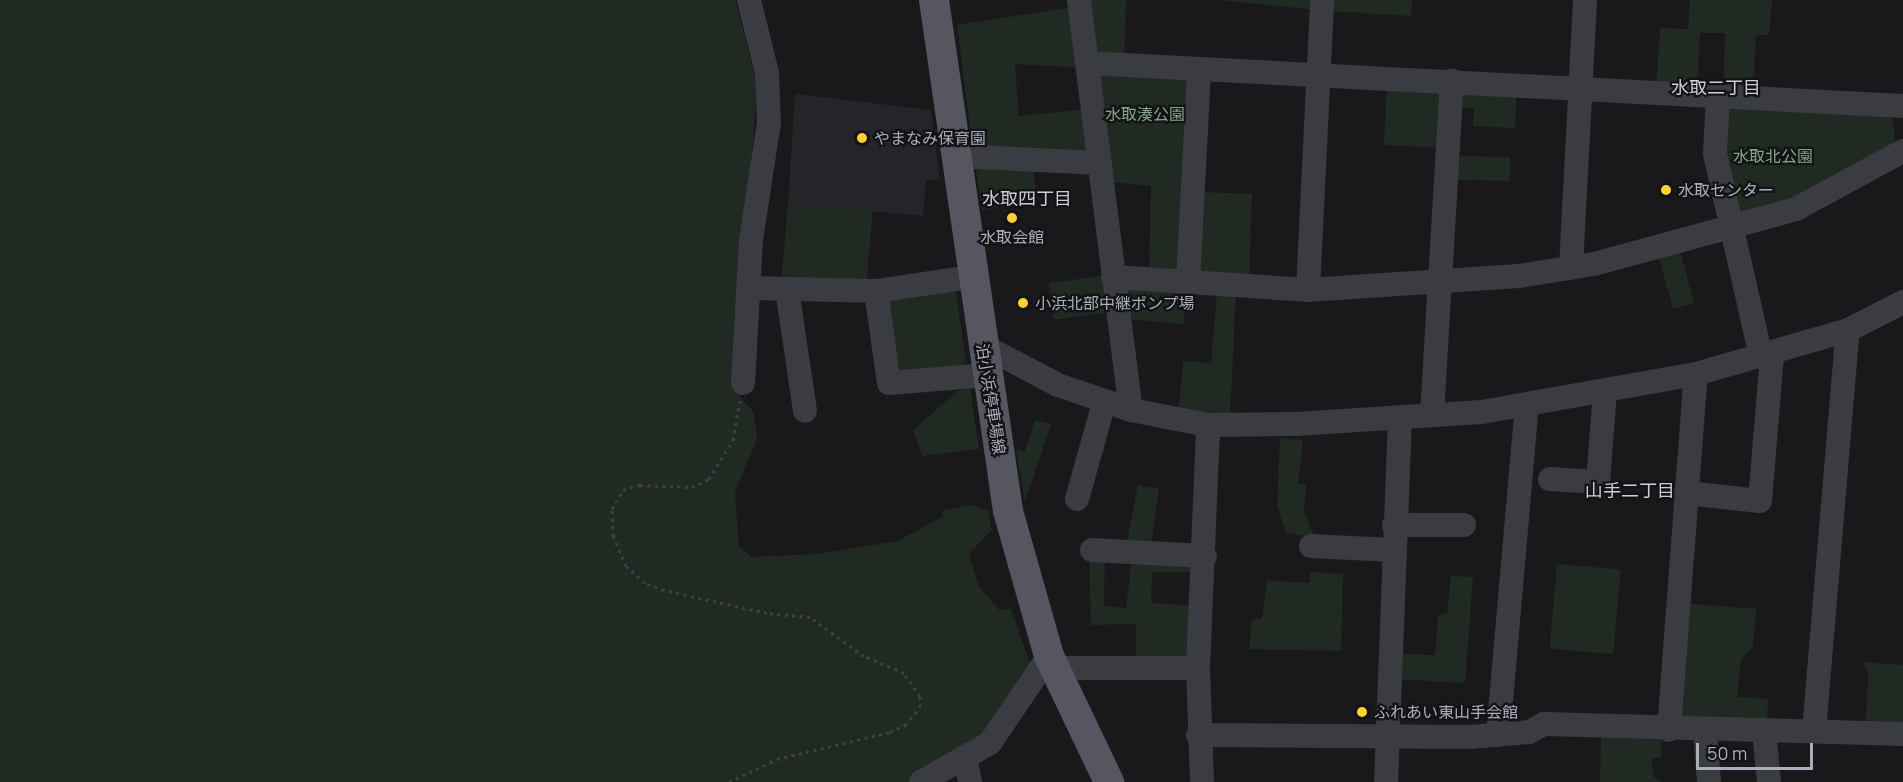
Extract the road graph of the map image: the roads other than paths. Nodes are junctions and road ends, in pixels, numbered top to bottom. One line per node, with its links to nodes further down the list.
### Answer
1 (749, 0): 22 (street)
2 (934, 0): 14 (main road, 泊小浜停車場線)
3 (1079, 0): 6 (street)
4 (1322, 0): 8 (street)
5 (1586, 0): 10 (street)
6 (1087, 63): 7 (street); 15 (street)
7 (1200, 70): 8 (street); 20 (street)
8 (1318, 74): 9 (street); 24 (street)
9 (1452, 81): 10 (street); 21 (street)
10 (1580, 87): 11 (street); 17 (street)
11 (1718, 96): 12 (street); 16 (street)
12 (1903, 106)
13 (1903, 151): 16 (street)
14 (955, 156): 15 (street); 18 (main road, 泊小浜停車場線)
15 (1100, 163): 19 (street)
16 (1730, 226): 17 (street); 29 (street)
17 (1571, 268): 21 (street)
18 (972, 277): 25 (street); 28 (main road, 泊小浜停車場線)
19 (1113, 277): 20 (street); 36 (street)
20 (1188, 282): 24 (street)
21 (1439, 284): 24 (street); 38 (street)
22 (749, 288): 23 (street); 32 (street)
23 (787, 289): 25 (street); 37 (street)
24 (1308, 290)
25 (876, 291): 31 (street)
26 (1903, 302): 27 (street)
27 (1848, 330): 29 (street); 55 (street)
28 (982, 345): 31 (main road, 泊小浜停車場線); 34 (street)
29 (1767, 355): 30 (street); 42 (street)
30 (1696, 374): 33 (street); 42 (street)
31 (987, 375): 50 (main road, 泊小浜停車場線)
32 (743, 383)
33 (1605, 391): 35 (street); 41 (street)
34 (1104, 403): 36 (street); 43 (street)
35 (1527, 405): 38 (street); 58 (street)
36 (1131, 410): 40 (street)
37 (806, 411)
38 (1432, 415): 39 (street)
39 (1400, 418): 40 (street); 44 (street)
40 (1208, 425): 49 (street)
41 (1550, 479)
42 (1686, 493): 52 (street)
43 (1077, 499)
44 (1394, 525): 45 (street); 48 (street)
45 (1464, 525)
46 (1311, 546): 48 (street)
47 (1092, 550): 49 (street)
48 (1393, 550): 59 (street)
49 (1205, 556): 51 (street)
50 (1052, 662): 51 (street); 60 (street); 63 (main road, 泊小浜停車場線)
51 (1198, 668): 57 (street)
52 (1669, 730): 53 (street); 58 (street)
53 (1705, 730): 54 (street); 66 (street)
54 (1764, 731): 55 (street); 67 (street)
55 (1814, 731): 56 (street)
56 (1903, 734)
57 (1198, 735): 59 (street); 64 (street)
58 (1498, 735): 59 (street)
59 (1388, 737): 65 (street)
60 (965, 758): 61 (street); 62 (street)
61 (923, 781)
62 (970, 782)
63 (1109, 782)
64 (1202, 782)
65 (1386, 782)
66 (1709, 782)
67 (1769, 782)

